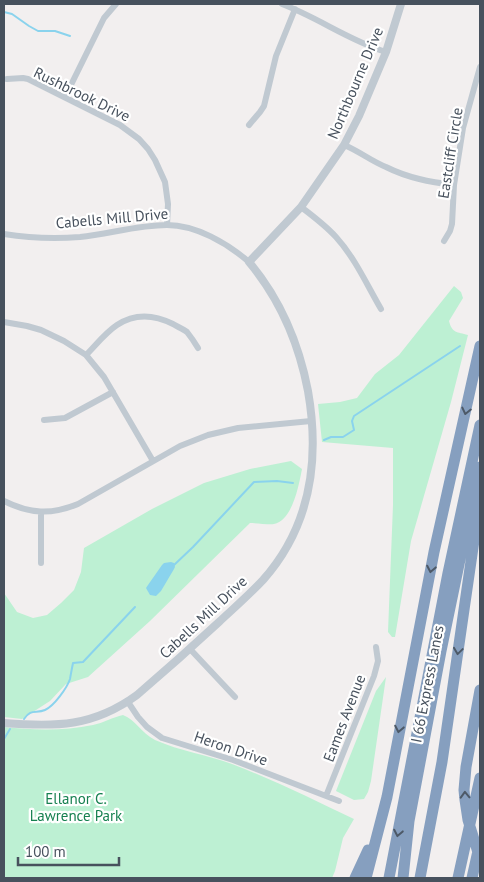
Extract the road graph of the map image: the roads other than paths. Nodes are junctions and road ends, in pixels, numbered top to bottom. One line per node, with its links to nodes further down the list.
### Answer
1 (116, 4): 8 (street)
2 (282, 4): 4 (street)
3 (401, 4): 5 (street, Northbourne Drive)
4 (296, 9): 5 (street); 9 (street)
5 (386, 52): 10 (street, Northbourne Drive)
6 (480, 67): 11 (street, Eastcliff Circle)
7 (7, 79): 8 (street, Rushbrook Drive)
8 (65, 97): 13 (street, Rushbrook Drive)
9 (249, 125)
10 (344, 145): 11 (street); 12 (street, Northbourne Drive)
11 (454, 185): 15 (street, Eastcliff Circle)
12 (301, 207): 16 (street, Northbourne Drive); 17 (street)
13 (167, 225): 14 (street, Cabells Mill Drive); 16 (street, Cabells Mill Drive)
14 (4, 234)
15 (444, 241)
16 (249, 262): 24 (street, Cabells Mill Drive)
17 (380, 310)
18 (4, 322): 21 (street)
19 (480, 346): 39 (highway, one-way to 39)
20 (198, 348): 21 (street)
21 (86, 355): 22 (street)
22 (113, 392): 23 (street); 27 (street)
23 (44, 420)
24 (311, 421): 27 (street); 33 (street, Cabells Mill Drive)
25 (480, 425): 46 (highway, one-way to 46)
26 (480, 431): 47 (highway)
27 (153, 461): 30 (street)
28 (480, 498): 47 (highway, I 66 Express Lanes); 48 (highway, one-way to 48)
29 (4, 501): 30 (street)
30 (42, 513): 31 (street)
31 (41, 563)
32 (376, 647): 40 (street, Eames Avenue)
33 (190, 649): 35 (street); 36 (street, Cabells Mill Drive)
34 (480, 690): 43 (highway, one-way to 34)
35 (235, 697)
36 (128, 702): 37 (street, Cabells Mill Drive); 40 (street, Heron Drive)
37 (4, 722)
38 (480, 778): 49 (highway)
39 (389, 784): 44 (highway); 45 (highway)
40 (326, 796): 41 (street, Heron Drive)
41 (339, 801)
42 (480, 842): 50 (highway)
43 (480, 859)
44 (355, 878)
45 (366, 878)
46 (389, 878)
47 (404, 878)
48 (420, 878)
49 (458, 878)
50 (472, 878)

